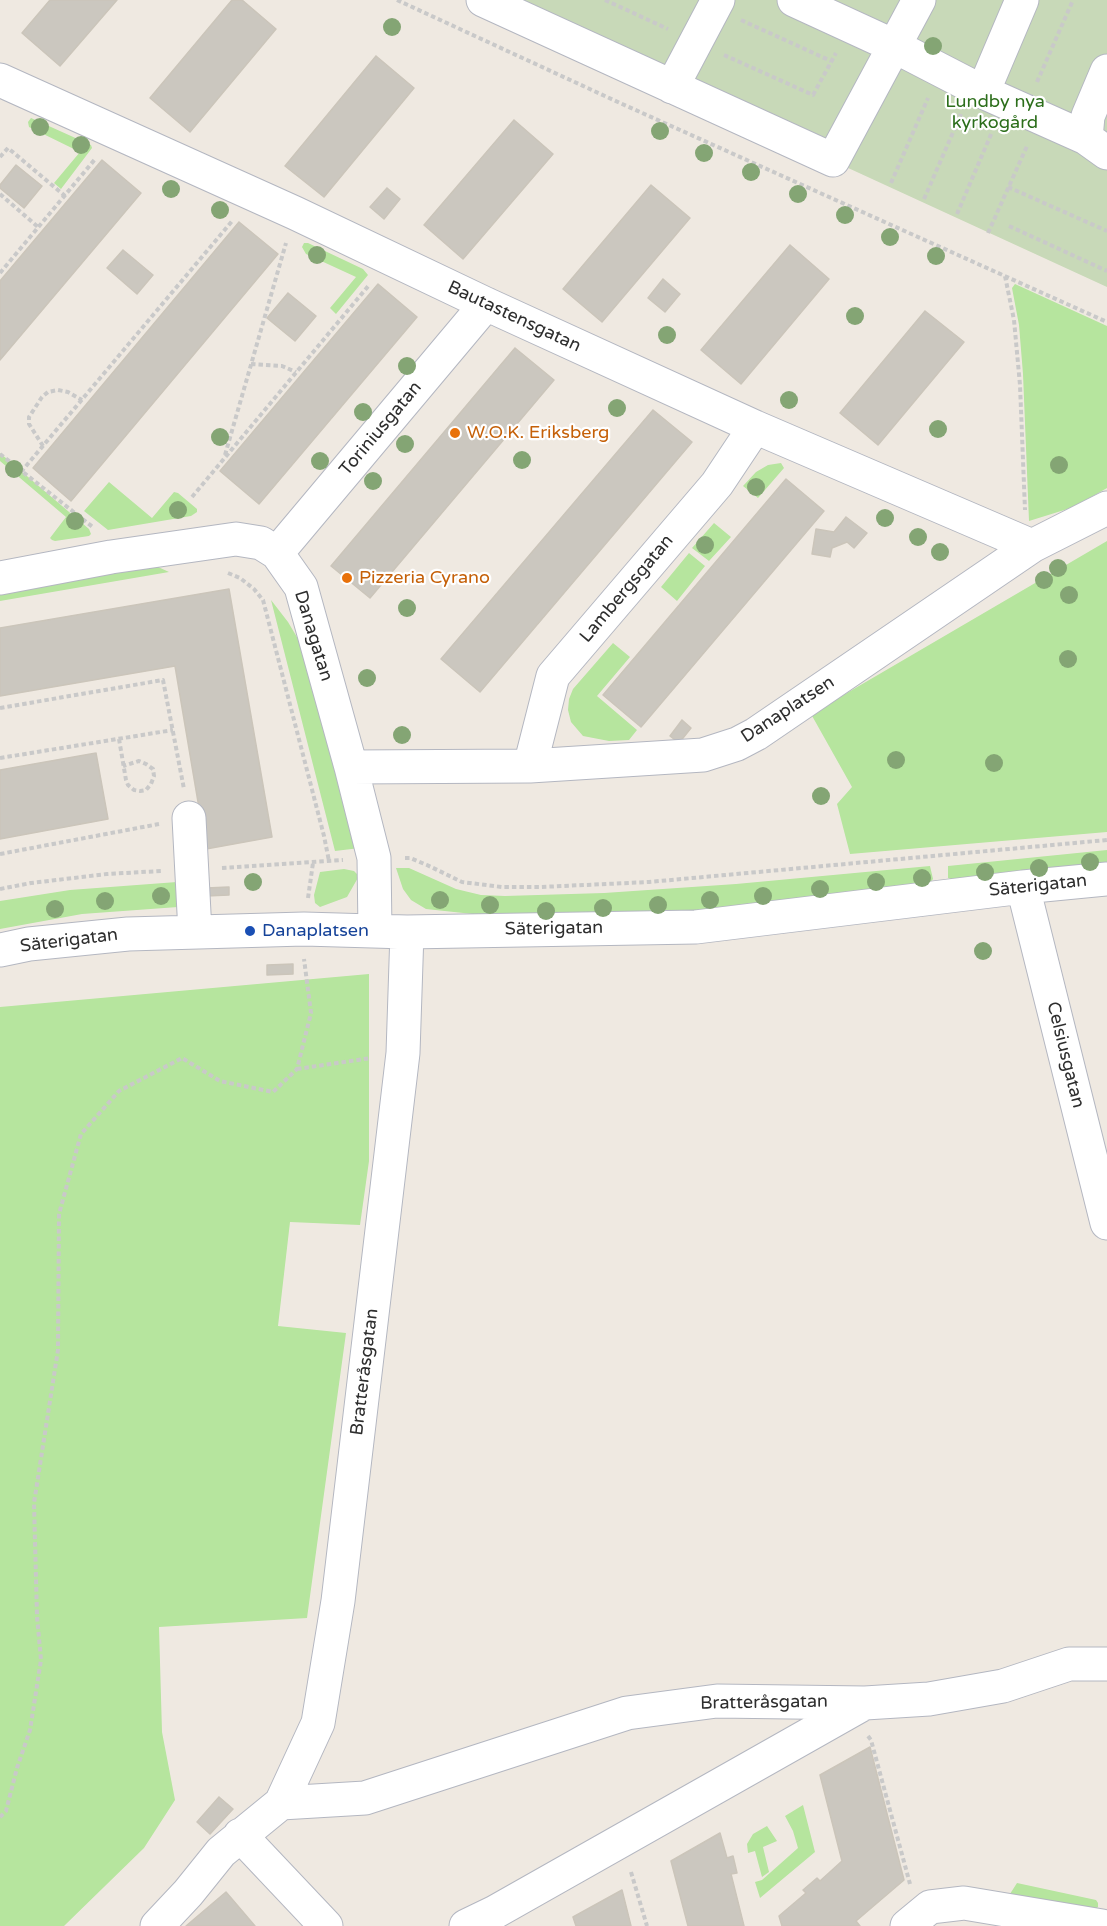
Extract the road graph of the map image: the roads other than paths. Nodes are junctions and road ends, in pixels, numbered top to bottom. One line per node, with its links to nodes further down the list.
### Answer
1 (794, 0): 6 (street)
2 (919, 0): 6 (street)
3 (1022, 0): 10 (street)
4 (496, 3): 9 (street)
5 (716, 4): 9 (street)
6 (894, 45): 9 (street); 10 (street)
7 (1107, 71): 11 (street)
8 (0, 80): 12 (street, Bautastensgatan)
9 (672, 87)
10 (1005, 102): 11 (street)
11 (1096, 145)
12 (486, 304): 13 (street, Bautastensgatan); 16 (street, Toriniusgatan)
13 (755, 427): 15 (street, Bautastensgatan); 18 (street, Lambergsgatan)
14 (1107, 508): 15 (street, Danaplatsen)
15 (1032, 546): 18 (street, Danaplatsen)
16 (277, 553): 17 (street); 19 (street, Danagatan)
17 (0, 578)
18 (530, 766): 19 (street, Danaplatsen)
19 (351, 767): 23 (street, Danagatan)
20 (189, 818): 24 (street)
21 (1107, 879): 22 (street, Säterigatan)
22 (1023, 887): 23 (street, Säterigatan); 26 (street, Celsiusgatan)
23 (391, 931): 24 (street, Säterigatan); 29 (street, Bratteråsgatan)
24 (195, 932): 25 (street, Säterigatan)
25 (0, 950)
26 (1107, 1223)
27 (1107, 1664): 28 (street, Bratteråsgatan)
28 (865, 1718): 29 (street, Bratteråsgatan); 34 (street, Bratteråsgatan)
29 (281, 1803): 30 (street, Bratteråsgatan)
30 (240, 1834): 32 (street, Bratteråsgatan); 33 (street)
31 (913, 1921): 35 (street)
32 (157, 1926)
33 (326, 1926)
34 (466, 1926)
35 (1102, 1926)

